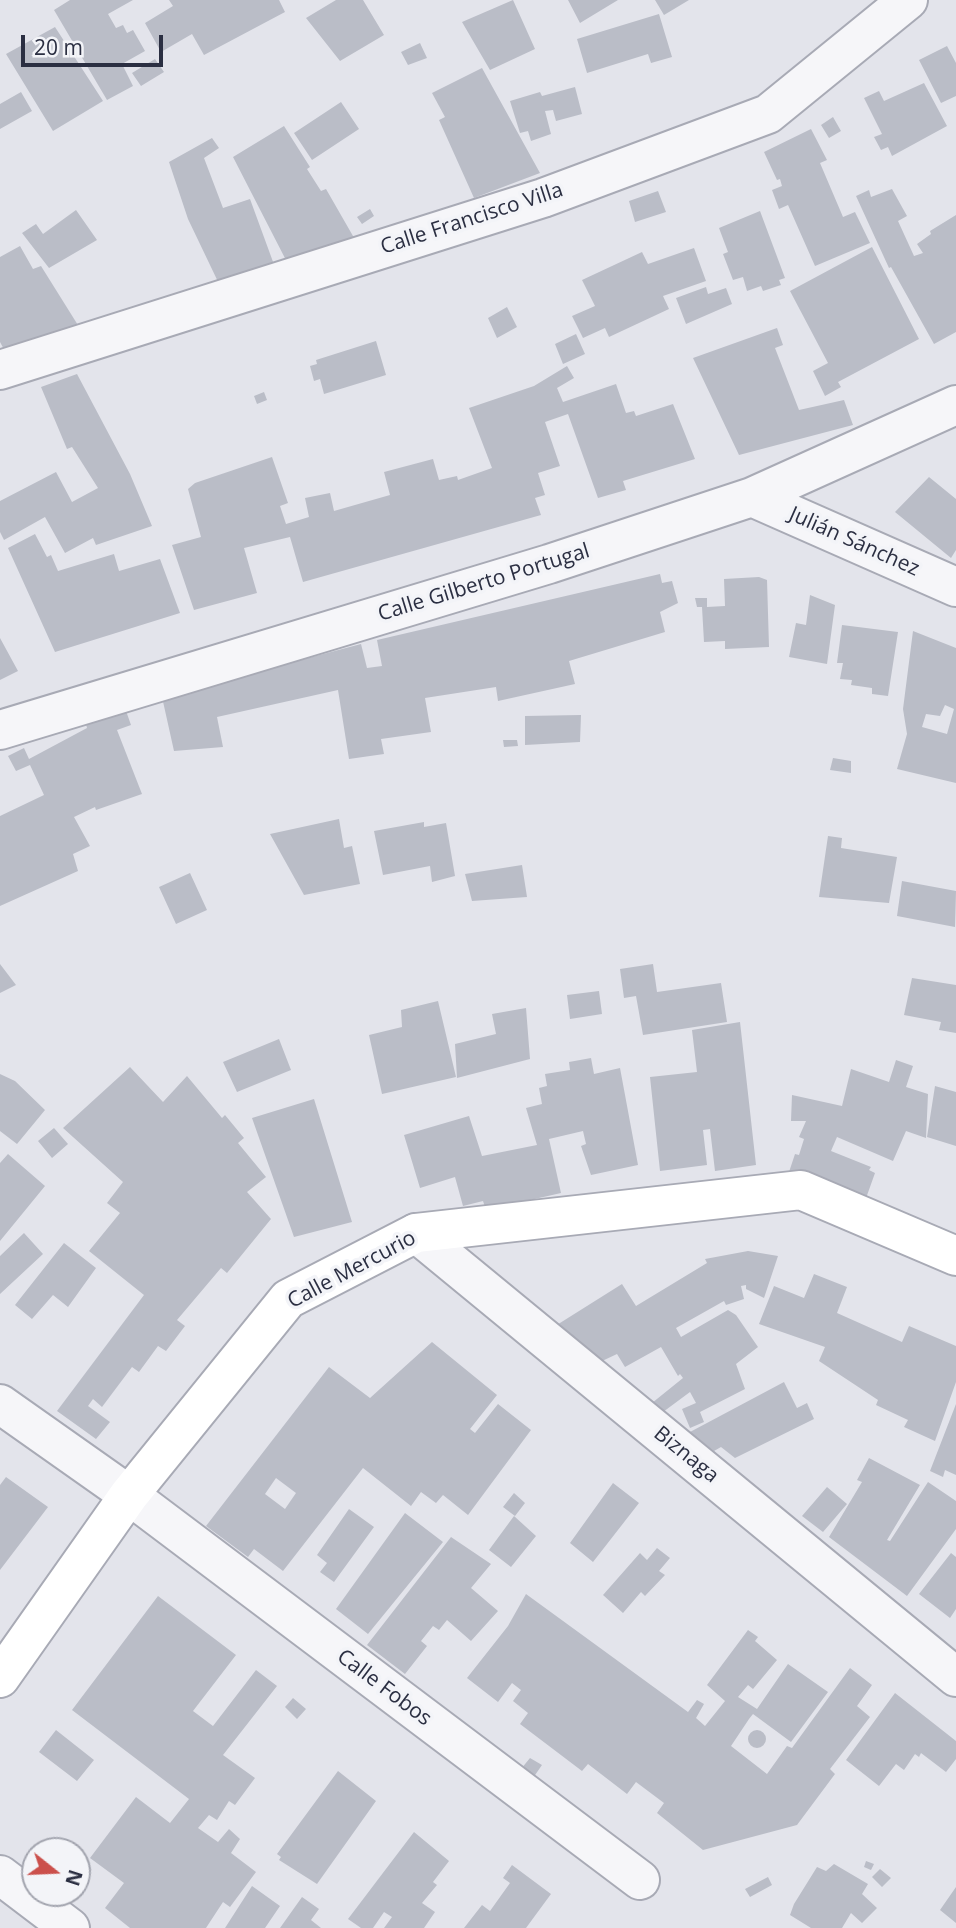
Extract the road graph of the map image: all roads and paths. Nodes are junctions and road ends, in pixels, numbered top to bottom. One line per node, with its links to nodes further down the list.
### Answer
1 (908, 0): 2 (street, Calle Francisco Villa)
2 (0, 370)
3 (956, 405): 4 (street, Calle Gilberto Portugal)
4 (752, 497): 5 (street, Julián Sánchez); 6 (street, Calle Gilberto Portugal)
5 (956, 587)
6 (0, 730)
7 (416, 1233): 8 (street, Calle Mercurio); 10 (street, Calle Mercurio); 11 (street, Biznaga)
8 (956, 1256)
9 (0, 1404): 10 (street, Calle Fobos)
10 (129, 1495): 12 (street, Calle Mercurio); 14 (street, Calle Fobos)
11 (956, 1677)
12 (0, 1678)
13 (0, 1875): 15 (street)
14 (640, 1880)
15 (69, 1928)

